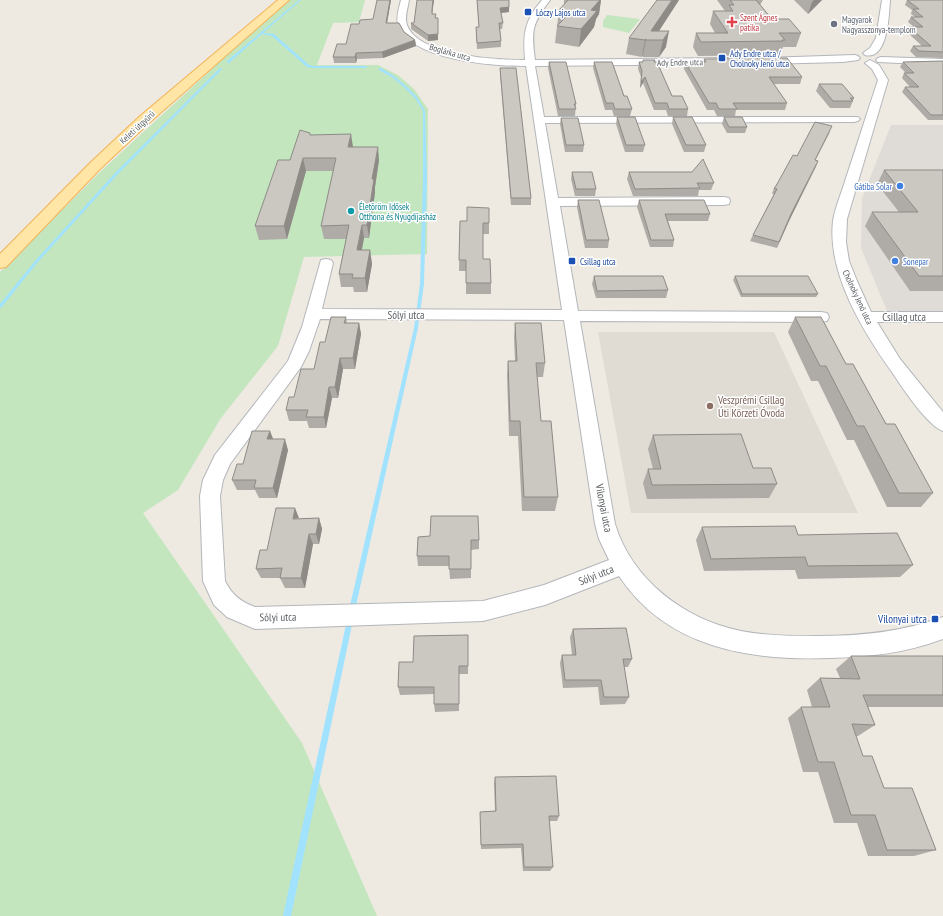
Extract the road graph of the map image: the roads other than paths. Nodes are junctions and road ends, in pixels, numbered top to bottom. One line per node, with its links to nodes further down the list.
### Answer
1 (271, 0): 15 (main road, Keleti útgyűrű)
2 (284, 0): 16 (main road, Keleti útgyűrű)
3 (405, 0): 10 (street, Boglárka utca)
4 (546, 0): 10 (street)
5 (886, 0): 6 (street)
6 (873, 59): 8 (street); 9 (street); 21 (street, Cholnoky Jenő utca)
7 (741, 61): 10 (street, Ady Endre utca)
8 (757, 61)
9 (943, 62)
10 (530, 63): 12 (street)
11 (854, 119): 12 (street)
12 (540, 120): 13 (street)
13 (554, 202): 14 (street); 19 (street)
14 (724, 202)
15 (0, 245)
16 (0, 263)
17 (326, 263): 18 (street, Sólyi utca)
18 (313, 314): 19 (street, Sólyi utca); 24 (street, Sólyi utca)
19 (572, 317): 20 (street); 24 (street, Vilonyai utca)
20 (821, 317)
21 (865, 317): 22 (street, Csillag utca); 23 (street, Cholnoky Jenő utca)
22 (943, 317)
23 (943, 424)
24 (623, 564): 25 (street, Vilonyai utca)
25 (943, 628)

